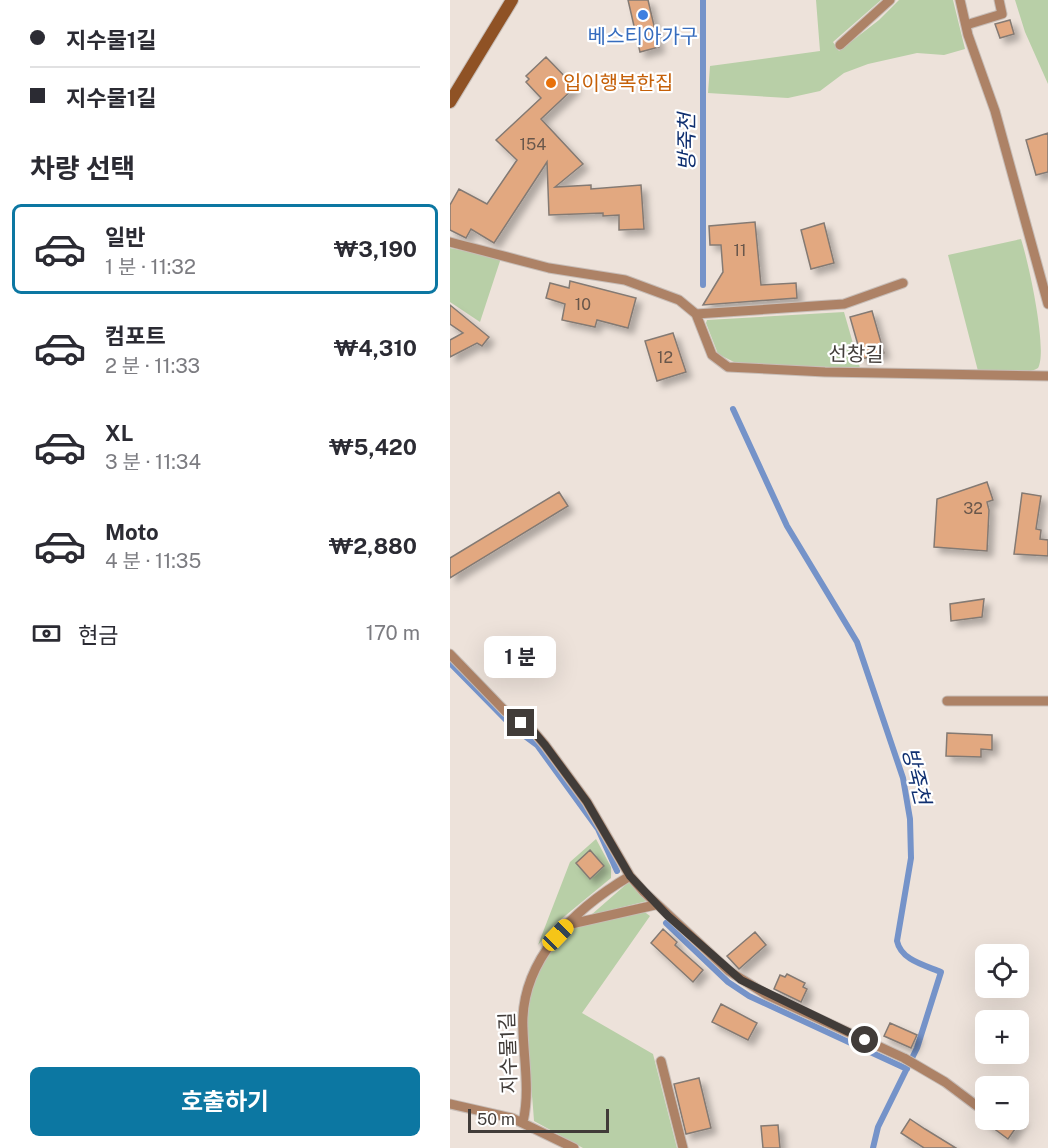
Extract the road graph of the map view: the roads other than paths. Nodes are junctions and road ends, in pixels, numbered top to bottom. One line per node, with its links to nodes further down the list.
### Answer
1 (512, 0): 7 (street)
2 (890, 0): 6 (lane)
3 (960, 0): 5 (lane)
4 (999, 0): 5 (lane)
5 (966, 25): 10 (lane)
6 (840, 45)
7 (450, 102)
8 (450, 242): 11 (lane)
9 (903, 283): 11 (lane)
10 (1048, 304)
11 (696, 314): 12 (lane, 선창길)
12 (1048, 376)
13 (450, 654): 16 (lane)
14 (947, 701): 15 (lane)
15 (1048, 701)
16 (630, 876): 17 (lane); 18 (lane, 지수물1길)
17 (655, 904): 18 (lane); 21 (lane)
18 (568, 924): 22 (lane, 지수물1길)
19 (661, 1061): 24 (lane)
20 (450, 1104): 22 (lane, 지수물1길)
21 (975, 1105)
22 (523, 1122): 23 (lane, 지수물1길)
23 (574, 1148)
24 (683, 1148)

